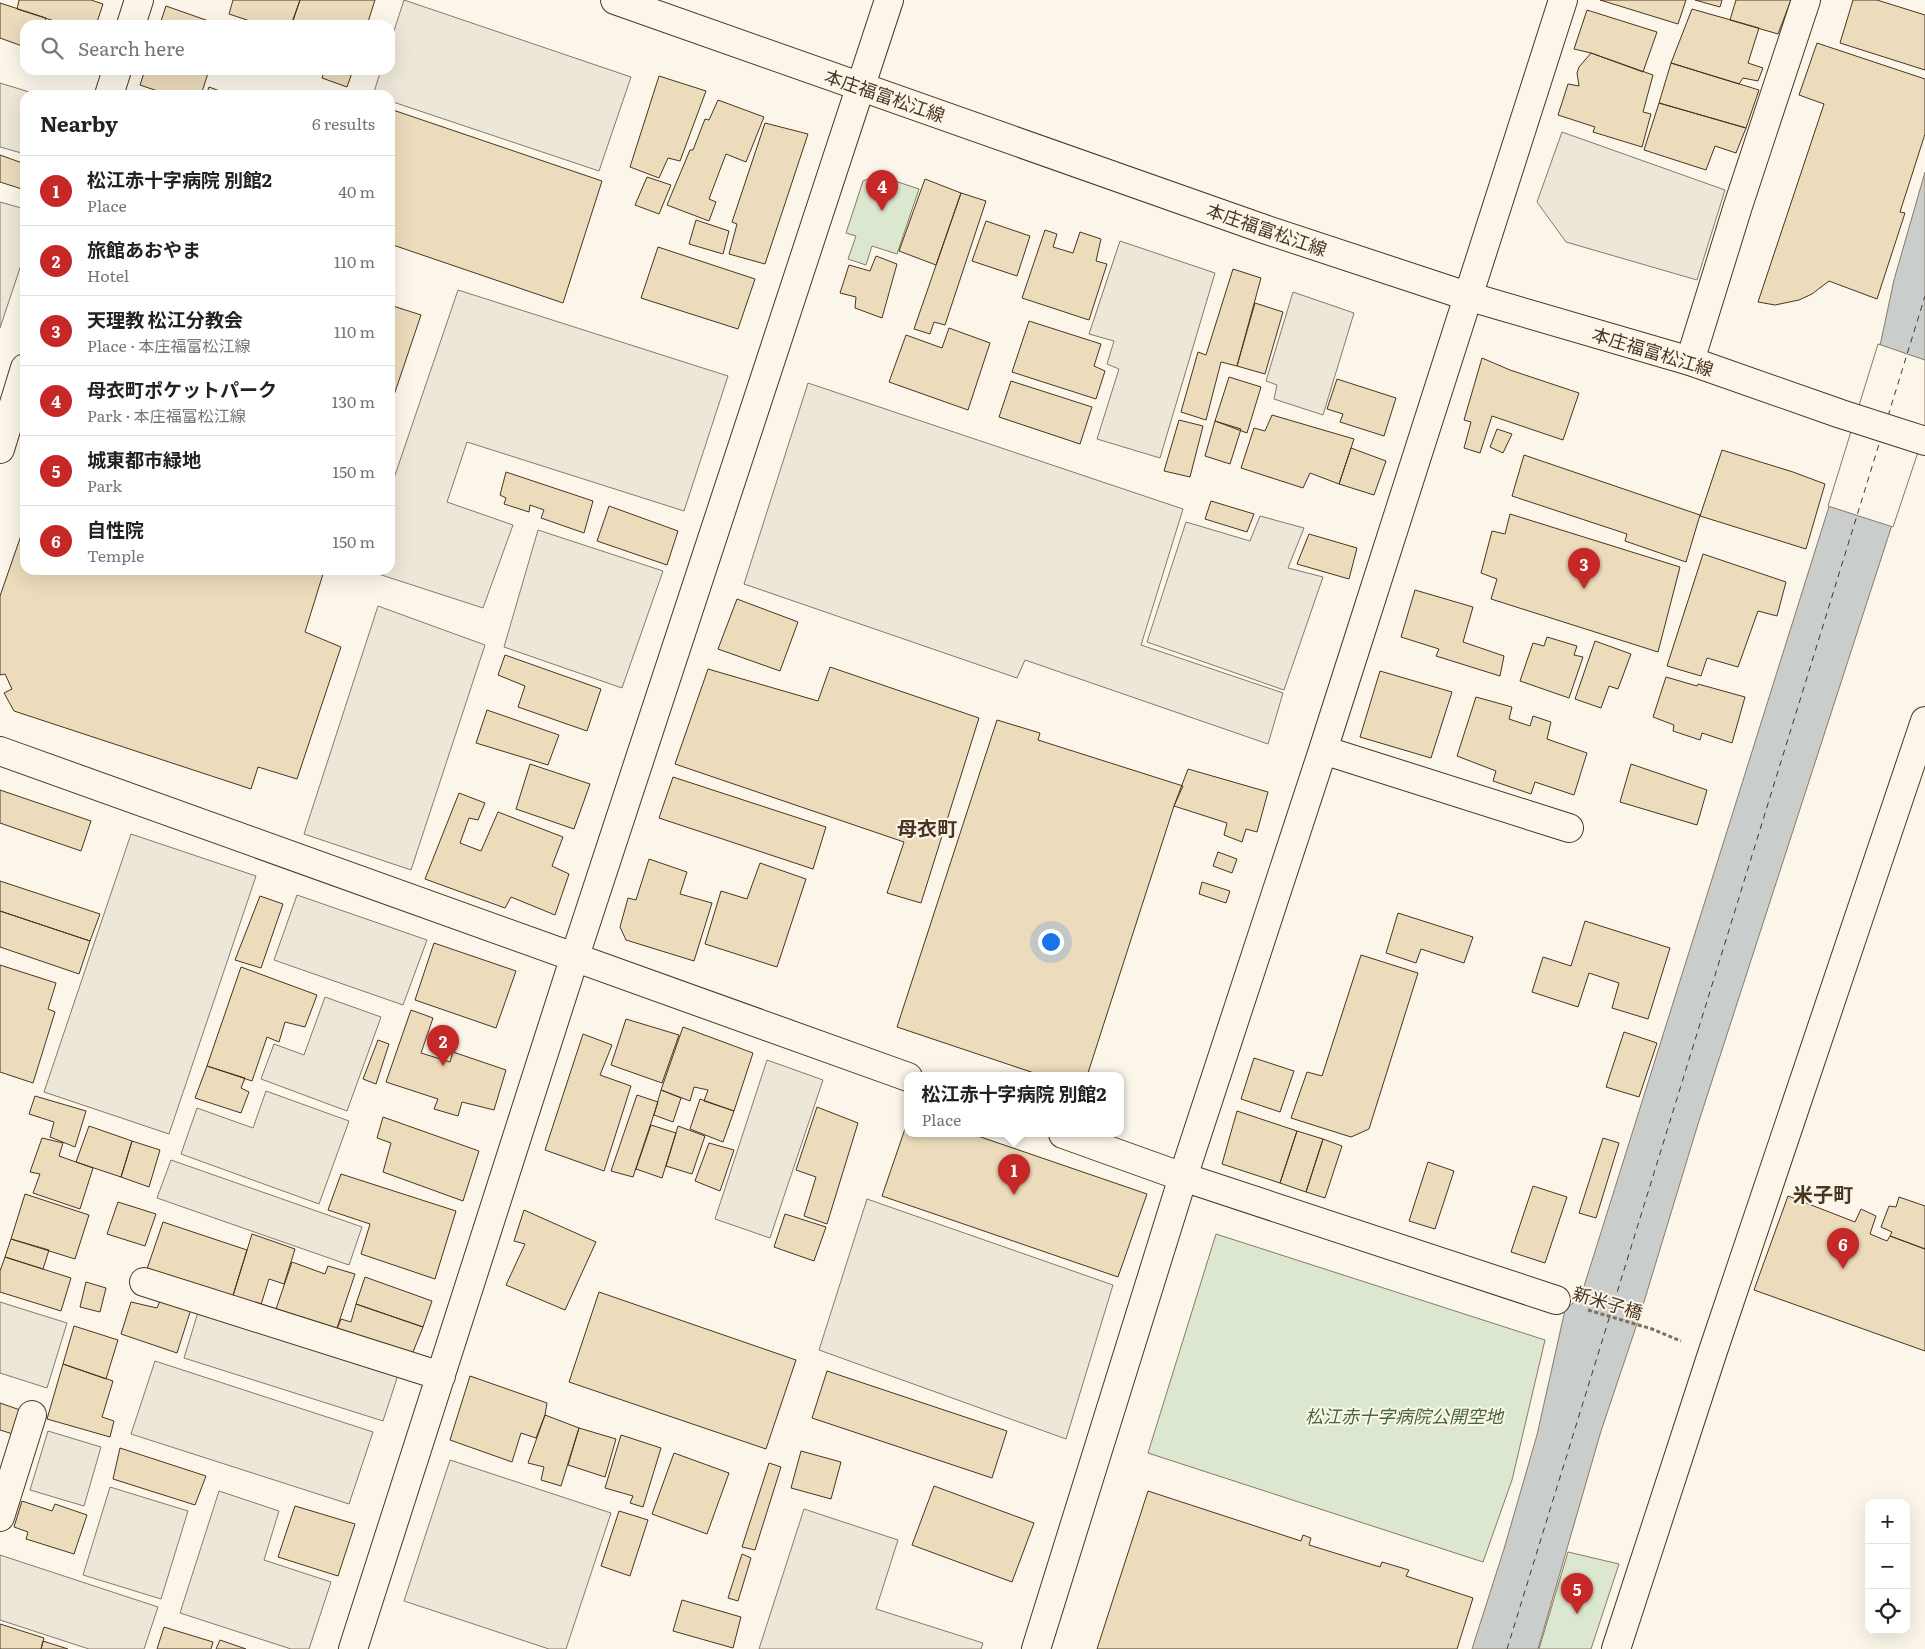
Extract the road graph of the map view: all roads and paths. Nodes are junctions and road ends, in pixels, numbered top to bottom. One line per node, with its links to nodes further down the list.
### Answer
1 (139, 0): 6 (street)
2 (615, 0): 8 (street, 本庄福富松江線)
3 (889, 0): 8 (street)
4 (1563, 0): 10 (street)
5 (1806, 0): 11 (street)
6 (133, 20)
7 (115, 75): 9 (street)
8 (861, 87): 10 (street, 本庄福富松江線); 19 (street)
9 (111, 90)
10 (1468, 296): 11 (street, 本庄福富松江線); 16 (street)
11 (1690, 361): 13 (street, 本庄福富松江線)
12 (20, 384): 14 (street)
13 (1925, 441)
14 (0, 449)
15 (1925, 721): 31 (street)
16 (1323, 750): 18 (street); 22 (street)
17 (0, 751): 19 (street)
18 (1569, 828)
19 (575, 956): 20 (street); 26 (street)
20 (904, 1076)
21 (1072, 1137): 22 (street)
22 (1183, 1177): 24 (street); 30 (street)
23 (144, 1282): 26 (street)
24 (1556, 1300): 25 (path, 新米子橋)
25 (1652, 1330)
26 (440, 1376): 29 (street)
27 (32, 1414): 28 (street)
28 (0, 1517)
29 (353, 1649)
30 (1036, 1649)
31 (1616, 1649)

